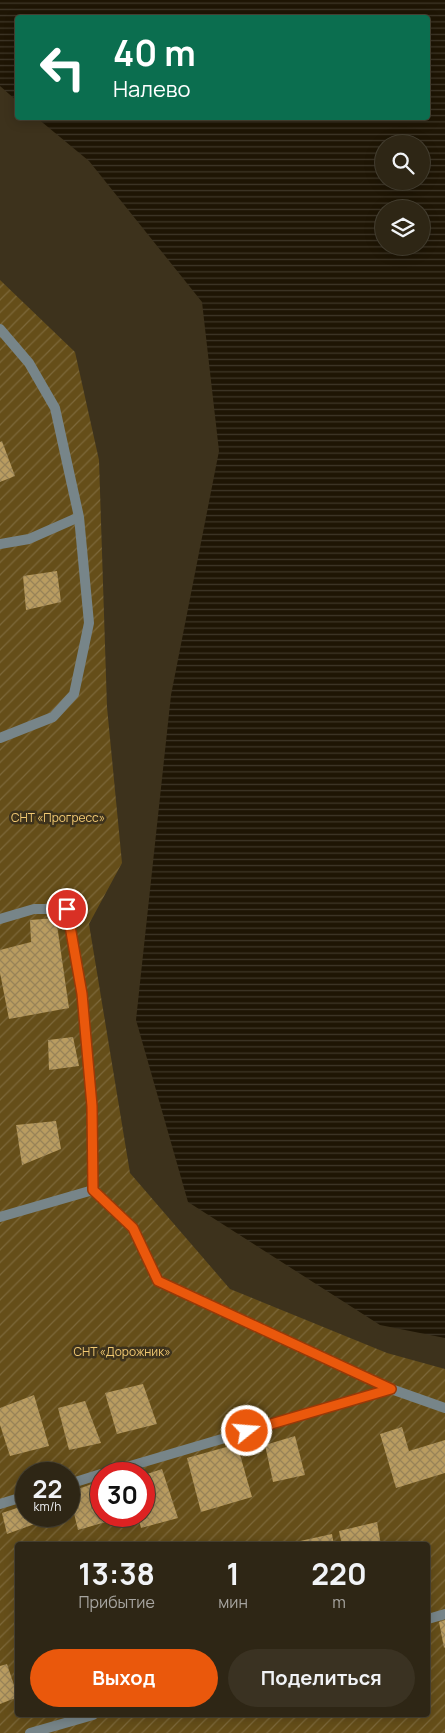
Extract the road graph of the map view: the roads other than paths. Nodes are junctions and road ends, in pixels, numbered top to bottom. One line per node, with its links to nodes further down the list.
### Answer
1 (0, 329): 2 (street)
2 (79, 517): 3 (street); 4 (street)
3 (0, 544)
4 (0, 738)
5 (0, 918): 6 (street)
6 (93, 1190): 7 (street); 8 (street)
7 (0, 1217)
8 (391, 1389): 9 (street); 10 (street)
9 (445, 1408)
10 (143, 1462)
11 (15, 1499): 12 (street)
12 (0, 1504)
13 (445, 1614): 14 (street)
14 (430, 1618)
15 (86, 1717): 16 (street)
16 (30, 1733)

